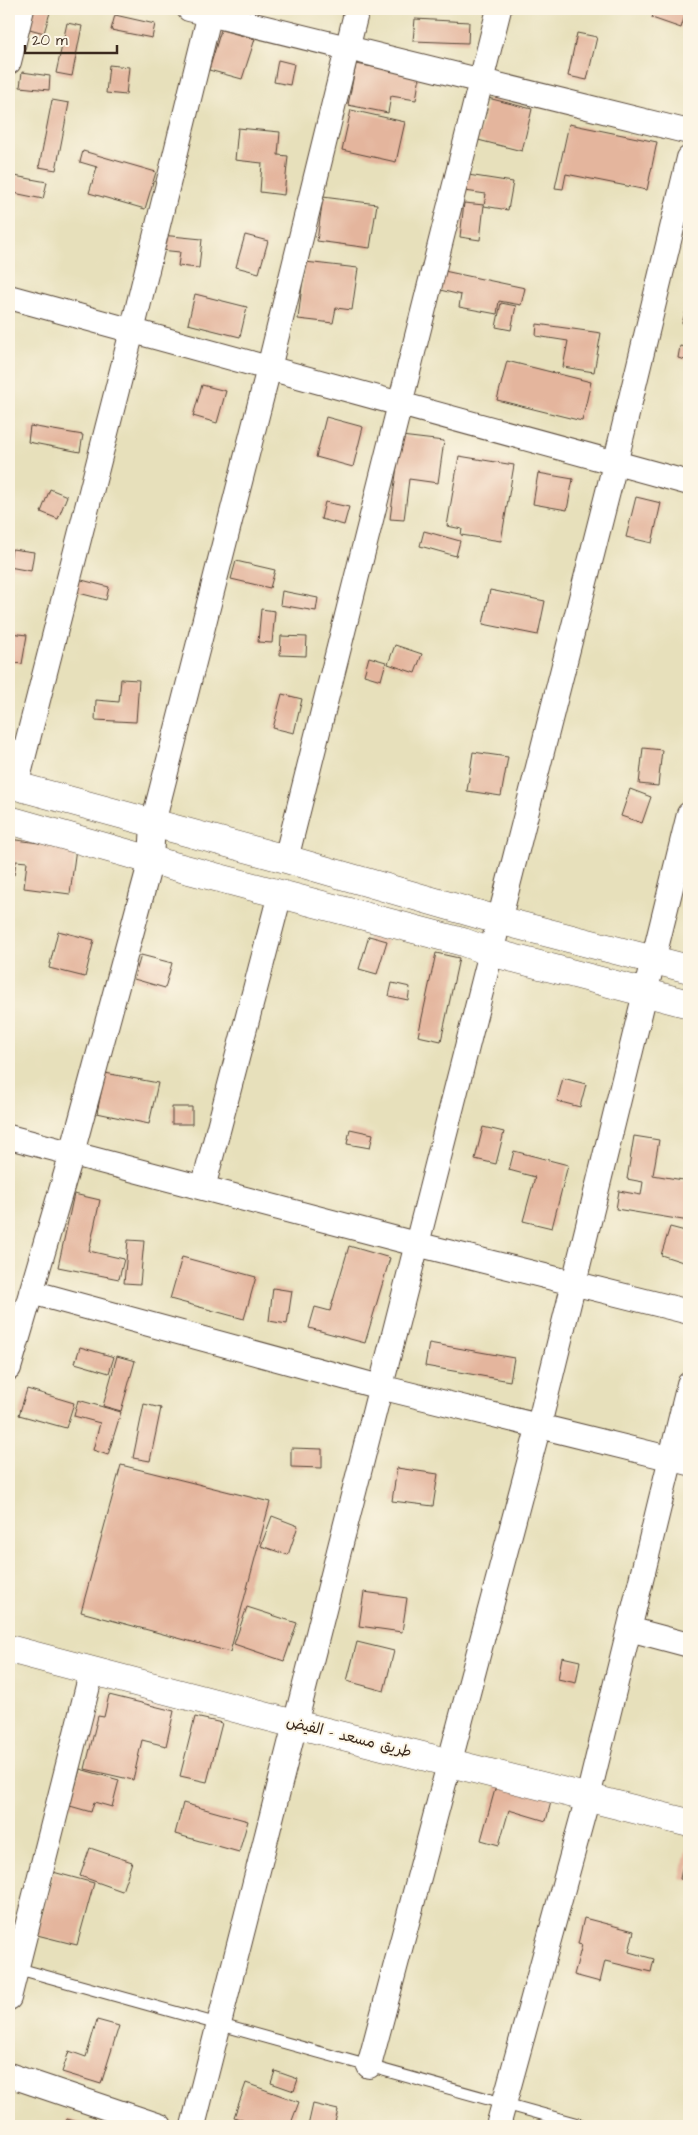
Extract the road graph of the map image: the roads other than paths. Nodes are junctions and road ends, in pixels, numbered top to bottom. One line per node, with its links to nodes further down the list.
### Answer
1 (22, 9): 6 (street)
2 (358, 9): 5 (street)
3 (499, 9): 7 (street)
4 (203, 10): 5 (street); 11 (street)
5 (347, 48): 7 (street); 12 (street)
6 (9, 62)
7 (481, 81): 8 (street); 13 (street)
8 (689, 132)
9 (689, 158): 14 (street)
10 (9, 297): 11 (street)
11 (132, 331): 12 (street); 16 (street)
12 (269, 368): 13 (street); 19 (street)
13 (402, 404): 14 (street); 20 (street)
14 (615, 464): 15 (street); 23 (street)
15 (689, 483)
16 (12, 785): 19 (main road)
17 (689, 814): 25 (street)
18 (9, 820): 21 (main road)
19 (153, 823): 20 (main road); 21 (street)
20 (286, 859): 23 (main road)
21 (151, 860): 22 (main road); 30 (street)
22 (280, 894): 24 (main road); 31 (street)
23 (498, 920): 24 (street); 25 (main road)
24 (490, 952): 27 (main road); 32 (street)
25 (652, 960): 26 (main road); 27 (street)
26 (689, 970)
27 (644, 991): 28 (main road); 33 (street)
28 (689, 1004)
29 (9, 1137): 30 (street)
30 (72, 1154): 31 (street); 34 (street)
31 (203, 1188): 32 (street)
32 (416, 1244): 33 (street); 38 (street)
33 (575, 1282): 35 (street); 39 (street)
34 (31, 1292): 36 (street); 38 (street)
35 (689, 1312)
36 (9, 1368)
37 (689, 1384): 40 (street)
38 (380, 1387): 39 (street); 45 (street)
39 (539, 1425): 40 (street); 46 (street)
40 (680, 1461): 41 (street)
41 (629, 1629): 42 (street); 47 (street)
42 (689, 1644)
43 (9, 1649): 44 (main road, طريق مسعد - الفيض)
44 (92, 1670): 45 (main road, طريق مسعد - الفيض); 49 (street)
45 (295, 1724): 46 (main road, طريق مسعد - الفيض); 51 (street)
46 (448, 1761): 47 (main road, طريق مسعد - الفيض); 52 (street)
47 (588, 1797): 48 (main road, طريق مسعد - الفيض); 54 (street)
48 (689, 1823)
49 (16, 1968): 50 (street); 51 (lane)
50 (9, 1998)
51 (219, 2024): 52 (lane); 56 (street)
52 (369, 2066): 54 (lane)
53 (9, 2075): 55 (street)
54 (505, 2104): 57 (street); 58 (lane)
55 (160, 2126)
56 (193, 2126)
57 (498, 2126)
58 (585, 2126)

